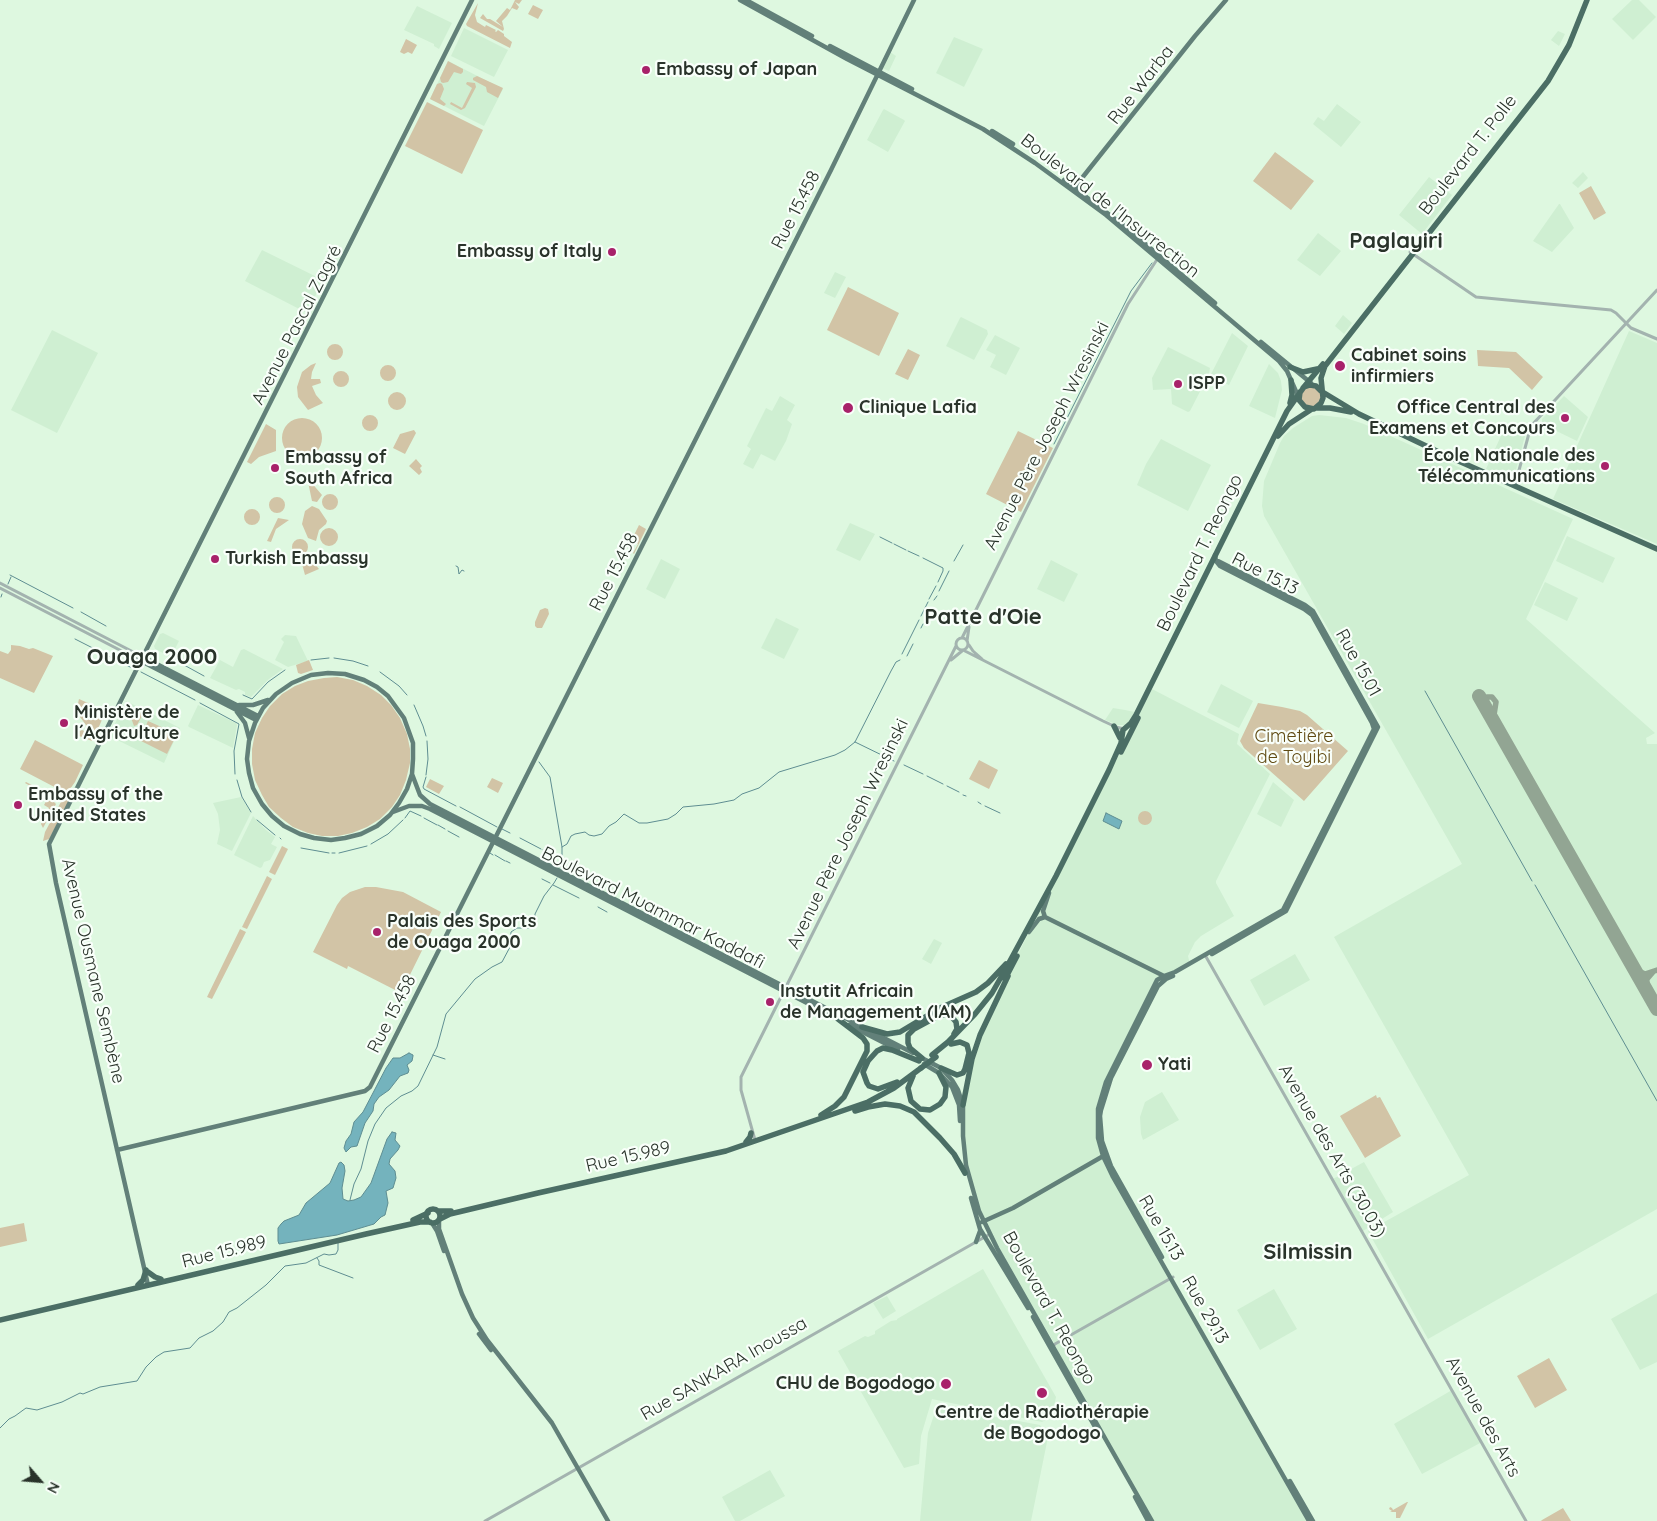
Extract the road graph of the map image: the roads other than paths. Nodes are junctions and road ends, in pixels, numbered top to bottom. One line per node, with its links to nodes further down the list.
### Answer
1 (474, 0): 34 (main road, Avenue Pascal Zagré)
2 (740, 0): 7 (main road, Boulevard de l'Insurrection)
3 (746, 0): 7 (main road, Boulevard de l'Insurrection)
4 (914, 0): 7 (main road, Rue 15.458)
5 (1228, 0): 8 (main road, Rue Warba)
6 (1586, 0): 9 (highway, Boulevard T. Polle)
7 (878, 74): 8 (main road, Boulevard de l'Insurrection); 47 (main road, Rue 15.458)
8 (1075, 190): 10 (main road, Boulevard de l'Insurrection)
9 (1411, 253): 12 (street); 15 (highway, Boulevard T. Polle); 19 (highway, Boulevard T. Polle)
10 (1159, 259): 14 (main road, Boulevard de l'Insurrection); 16 (main road, Boulevard de l'Insurrection); 29 (street, Avenue Père Joseph Wresinski)
11 (1657, 290): 12 (street)
12 (1626, 322): 13 (street); 23 (street)
13 (1657, 339)
14 (1290, 366): 15 (highway); 17 (main road, Boulevard de l'Insurrection)
15 (1319, 368): 17 (highway, Boulevard T. Polle)
16 (1291, 380): 20 (highway)
17 (1308, 381): 18 (main road, Boulevard de l'Insurrection); 20 (highway, Boulevard T. Polle)
18 (1314, 385): 19 (highway); 20 (highway)
19 (1321, 391): 21 (highway); 22 (highway)
20 (1298, 395): 21 (highway); 25 (highway, Boulevard T. Reongo)
21 (1313, 409): 22 (highway); 25 (highway)
22 (1359, 414): 23 (highway)
23 (1514, 486): 24 (highway)
24 (1657, 549)
25 (1216, 558): 28 (main road, Rue 15.13); 40 (highway, Boulevard T. Reongo); 42 (highway)
26 (0, 583): 34 (street)
27 (0, 588): 34 (street)
28 (1308, 609): 51 (main road, Rue 15.01); 51 (main road, Rue 15.01)
29 (969, 625): 30 (street, Avenue Père Joseph Wresinski); 31 (street, Avenue Père Joseph Wresinski)
30 (962, 638): 31 (street); 32 (street)
31 (968, 642): 33 (street); 35 (street)
32 (956, 646): 33 (street); 36 (street, Avenue Père Joseph Wresinski)
33 (962, 650): 35 (street); 36 (street, Avenue Père Joseph Wresinski)
34 (143, 659): 38 (main road); 65 (main road, Avenue Ousmane Sembène)
35 (986, 662): 41 (street)
36 (949, 663): 54 (street, Avenue Père Joseph Wresinski)
37 (271, 698): 38 (main road); 39 (main road); 45 (main road)
38 (233, 705): 39 (main road); 43 (main road)
39 (257, 718): 43 (main road)
40 (1131, 723): 41 (highway); 42 (highway, Boulevard T. Reongo)
41 (1115, 727): 42 (street); 44 (highway)
42 (1126, 732): 44 (highway, Boulevard T. Reongo); 48 (highway)
43 (249, 740): 46 (main road)
44 (1119, 749): 52 (highway, Boulevard T. Reongo)
45 (412, 774): 46 (main road); 47 (main road, Boulevard Muammar Kaddafi)
46 (392, 812): 47 (main road, Boulevard Muammar Kaddafi)
47 (495, 840): 54 (main road, Boulevard Muammar Kaddafi); 65 (main road, Rue 15.458)
48 (1050, 893): 49 (main road); 50 (highway)
49 (1045, 917): 50 (main road); 53 (main road)
50 (1028, 932): 52 (highway)
51 (1206, 956): 53 (main road, Rue 15.13); 84 (street, Avenue des Arts (30.03))
52 (1011, 964): 56 (highway); 57 (highway, Boulevard T. Reongo); 62 (highway)
53 (1164, 977): 66 (main road, Rue 15.13)
54 (785, 989): 55 (main road, Boulevard Muammar Kaddafi); 56 (main road, Boulevard Muammar Kaddafi); 64 (street, Avenue Père Joseph Wresinski)
55 (838, 1019): 58 (main road, Boulevard Muammar Kaddafi); 63 (highway)
56 (862, 1027): 58 (main road, Boulevard Muammar Kaddafi)
57 (950, 1043): 58 (highway, Boulevard T. Reongo, bridge); 58 (highway); 59 (highway)
58 (919, 1065): 59 (main road, Boulevard Muammar Kaddafi); 59 (highway); 60 (highway); 60 (highway); 63 (highway)
59 (940, 1070): 61 (main road, Boulevard Muammar Kaddafi); 62 (main road, Boulevard Muammar Kaddafi)
60 (897, 1082): 63 (highway)
61 (960, 1095): 62 (main road, Boulevard T. Reongo)
62 (962, 1107): 67 (main road, Boulevard T. Reongo); 72 (main road, Boulevard T. Reongo)
63 (821, 1116): 64 (highway); 67 (highway)
64 (753, 1137): 68 (highway); 71 (highway, Rue 15.989)
65 (119, 1150): 79 (main road, Avenue Ousmane Sembène)
66 (1105, 1156): 70 (main road); 80 (main road, Rue 15.13)
67 (965, 1173): 74 (main road, Boulevard T. Reongo)
68 (438, 1211): 69 (highway); 71 (highway)
69 (428, 1213): 73 (highway); 77 (highway)
70 (992, 1218): 72 (main road); 75 (main road)
71 (439, 1220): 73 (highway); 86 (main road)
72 (984, 1221): 74 (main road); 75 (main road, Boulevard T. Reongo)
73 (431, 1222): 77 (highway, Rue 15.989); 86 (main road)
74 (979, 1227): 76 (main road, Boulevard T. Reongo); 78 (main road)
75 (989, 1232): 76 (street, Rue SANKARA Inoussa); 85 (main road, Boulevard T. Reongo)
76 (984, 1238): 78 (street, Rue SANKARA Inoussa); 85 (main road, Boulevard T. Reongo)
77 (339, 1239): 81 (highway); 82 (highway, Rue 15.989)
78 (976, 1242): 86 (street, Rue SANKARA Inoussa)
79 (147, 1273): 81 (highway); 82 (main road, Avenue Ousmane Sembène); 82 (highway)
80 (1172, 1278): 85 (street); 91 (main road, Rue 15.13)
81 (161, 1279): 82 (highway)
82 (147, 1284): 83 (highway)
83 (0, 1319)
84 (1416, 1326): 92 (street, Avenue des Arts)
85 (1052, 1346): 89 (main road, Boulevard T. Reongo); 90 (main road, Boulevard T. Reongo)
86 (576, 1468): 87 (street, Rue SANKARA Inoussa); 88 (main road)
87 (485, 1521)
88 (606, 1521)
89 (1148, 1521)
90 (1152, 1521)
91 (1311, 1521)
92 (1526, 1521)

